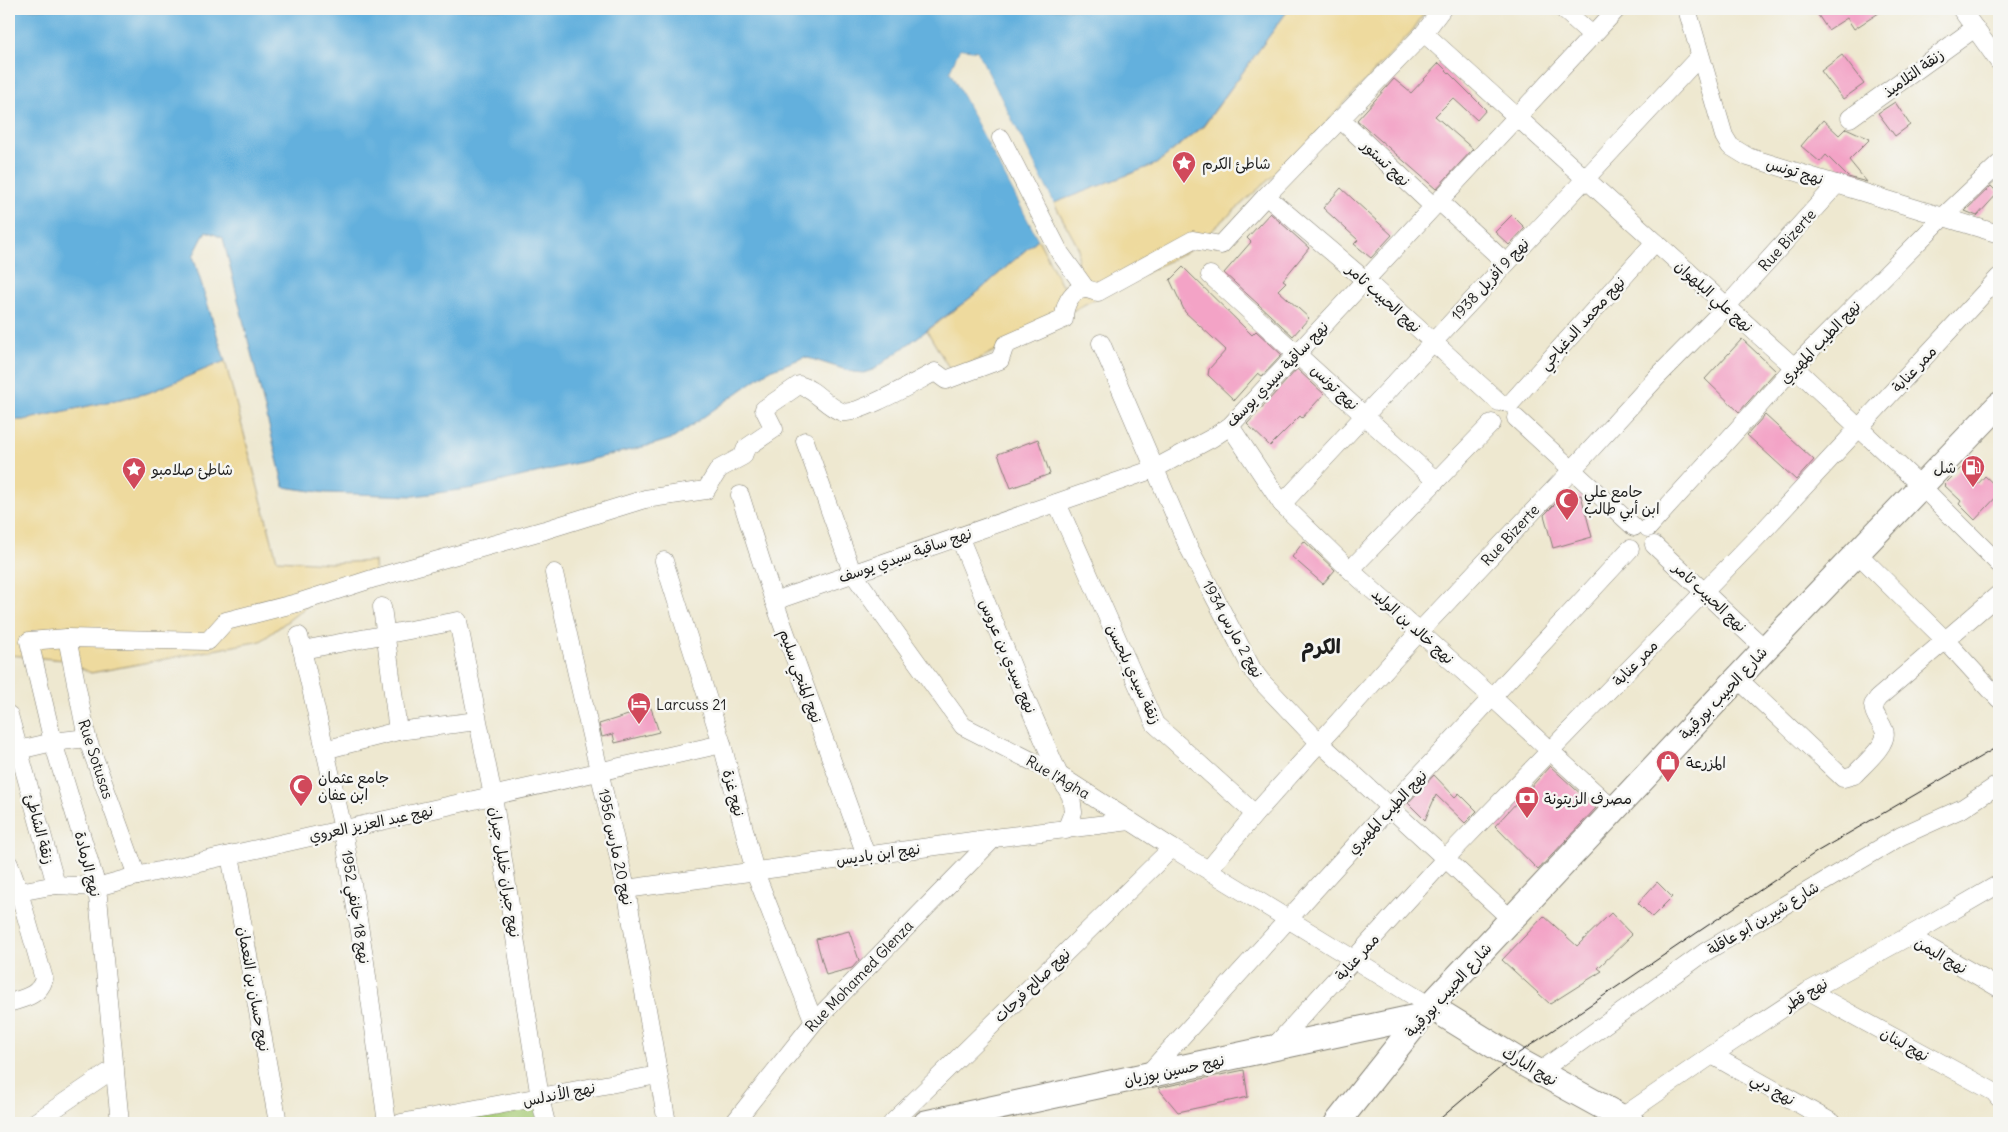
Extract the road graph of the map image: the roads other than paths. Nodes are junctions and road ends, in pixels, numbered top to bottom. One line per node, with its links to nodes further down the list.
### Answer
1 (1442, 9): 7 (street)
2 (1562, 9): 8 (street)
3 (1617, 9): 8 (street, نهج ساقية سيدي يوسف)
4 (1687, 9): 9 (street, نهج تونس)
5 (1962, 9): 6 (street)
6 (1975, 28): 10 (street); 12 (street, زنقة التلاميذ)
7 (1424, 33): 11 (street, نهج علي البلهوان); 13 (street)
8 (1592, 35): 11 (street, نهج ساقية سيدي يوسف)
9 (1700, 56): 16 (street, نهج 9 أفريل 1938); 17 (street, نهج تونس)
10 (1999, 62)
11 (1517, 116): 16 (street, نهج علي البلهوان); 19 (street, نهج ساقية سيدي يوسف)
12 (1850, 118)
13 (1340, 120): 18 (street); 19 (street, نهج تستور)
14 (1001, 138): 27 (street)
15 (1999, 164): 20 (street, نهج الطيب المهيري)
16 (1585, 178): 22 (street, نهج علي البلهوان); 23 (street, نهج 9 أفريل 1938)
17 (1837, 184): 20 (street, نهج تونس); 28 (street, Rue Bizerte)
18 (1266, 196): 26 (street, نهج الحبيب ثامر); 27 (street)
19 (1436, 203): 23 (street, نهج تستور); 26 (street, نهج ساقية سيدي يوسف)
20 (1944, 216): 21 (street, نهج تونس); 32 (street, نهج الطيب المهيري)
21 (1999, 234)
22 (1655, 242): 28 (street, نهج علي البلهوان); 34 (street, نهج محمد الدغباجي)
23 (1506, 263): 29 (street, نهج 9 أفريل 1938)
24 (1210, 275): 31 (street, نهج تونس)
25 (1999, 277): 37 (street, ممر عنابة)
26 (1364, 280): 29 (street, نهج الحبيب ثامر); 31 (street, نهج ساقية سيدي يوسف)
27 (1086, 289): 62 (street)
28 (1726, 306): 32 (street, نهج علي البلهوان); 40 (street, Rue Bizerte)
29 (1432, 341): 34 (street, نهج الحبيب ثامر); 35 (street, نهج 9 أفريل 1938)
30 (1101, 343): 39 (street, نهج 2 مارس 1934)
31 (1298, 354): 35 (street, نهج تونس); 36 (street, نهج ساقية سيدي يوسف)
32 (1794, 367): 37 (street, نهج علي البلهوان); 46 (street, نهج الطيب المهيري)
33 (1999, 405): 42 (main road, شارع الحبيب بورقيبة)
34 (1508, 408): 40 (street, نهج الحبيب ثامر); 41 (street)
35 (1364, 414): 41 (street, نهج تونس); 45 (street, نهج 9 أفريل 1938)
36 (1230, 426): 39 (street, نهج ساقية سيدي يوسف); 45 (street, نهج خالد بن الوليد)
37 (1858, 428): 42 (street, نهج علي البلهوان); 56 (street, ممر عنابة)
38 (805, 441): 54 (street, Rue l'Agha)
39 (1154, 469): 44 (street, نهج ساقية سيدي يوسف); 73 (street, نهج 2 مارس 1934)
40 (1572, 470): 46 (street, نهج الحبيب ثامر); 60 (street, Rue Bizerte)
41 (1436, 482): 53 (street)
42 (1921, 486): 50 (main road, شارع الحبيب بورقيبة); 52 (street, نهج علي البلهوان)
43 (740, 495): 58 (street, نهج المنجي سليم)
44 (1057, 503): 47 (street, نهج ساقية سيدي يوسف); 84 (street, زنقة سيدي بلحسن)
45 (1282, 504): 53 (street, نهج خالد بن الوليد)
46 (1641, 527): 48 (street); 49 (street)
47 (959, 536): 54 (street, نهج ساقية سيدي يوسف); 79 (street, نهج سيدي بن عروس)
48 (1654, 545): 49 (street); 56 (street, نهج الحبيب ثامر)
49 (1630, 549): 66 (street, نهج الطيب المهيري)
50 (1856, 552): 63 (street); 64 (main road, شارع الحبيب بورقيبة)
51 (664, 561): 74 (street, نهج غزة)
52 (1999, 564)
53 (1350, 570): 60 (street, نهج خالد بن الوليد)
54 (852, 572): 58 (street, نهج ساقية سيدي يوسف); 79 (street, Rue l'Agha)
55 (554, 573): 78 (street, نهج 20 مارس 1956)
56 (1705, 592): 64 (street, نهج الحبيب ثامر); 77 (street, ممر عنابة)
57 (1999, 594): 63 (street)
58 (774, 601): 91 (street, نهج المنجي سليم)
59 (382, 607): 61 (street)
60 (1419, 632): 66 (street, نهج خالد بن الوليد); 73 (street, Rue Bizerte)
61 (384, 634): 69 (street, نهج جبران خليل جبران); 70 (street); 76 (street, نهج 18 جانفي 1952)
62 (67, 638): 71 (street, Rue Sotusas); 72 (street, نهج الرمادة)
63 (1946, 641): 65 (street); 67 (street)
64 (1765, 649): 65 (main road, شارع الحبيب بورقيبة)
65 (1737, 678): 83 (main road, شارع الحبيب بورقيبة)
66 (1493, 698): 77 (street, نهج خالد بن الوليد); 82 (street, نهج الطيب المهيري)
67 (1999, 700)
68 (9, 715): 75 (street, زنقة الشاطئ)
69 (477, 721): 70 (street); 81 (street, نهج جبران خليل جبران)
70 (398, 731): 76 (street)
71 (87, 738): 72 (street); 96 (street, Rue Sotusas)
72 (53, 742): 75 (street); 99 (street, نهج الرمادة)
73 (1319, 742): 82 (street, نهج 2 مارس 1934); 84 (street, Rue Bizerte)
74 (722, 744): 78 (street, نهج عبد العزيز العروي); 95 (street, نهج غزة)
75 (14, 750): 98 (street, زنقة الشاطئ)
76 (324, 750): 86 (street, نهج 18 جانفي 1952)
77 (1550, 751): 83 (street, نهج خالد بن الوليد); 92 (street, ممر عنابة)
78 (600, 773): 81 (street, نهج عبد العزيز العروي); 100 (street, نهج 20 مارس 1956)
79 (1059, 775): 85 (street, Rue l'Agha); 87 (street, نهج سيدي بن عروس)
80 (1999, 784): 114 (street, شارع شيرين أبو عاقلة)
81 (493, 796): 86 (street, نهج عبد العزيز العروي); 118 (street, نهج جبران خليل جبران)
82 (1391, 806): 92 (street, نهج 2 مارس 1934); 102 (street, نهج الطيب المهيري)
83 (1614, 810): 103 (main road, شارع الحبيب بورقيبة)
84 (1255, 814): 94 (street, Rue Bizerte)
85 (1130, 821): 87 (street, نهج ابن باديس); 89 (street, Rue l'Agha)
86 (343, 829): 90 (street, نهج عبد العزيز العروي); 124 (street, نهج 18 جانفي 1952)
87 (1066, 830): 88 (street, نهج ابن باديس)
88 (994, 838): 91 (street, نهج ابن باديس); 110 (street, Rue Mohamed Glenza)
89 (1172, 848): 94 (street, Rue l'Agha); 129 (street, نهج صالح فرحات)
90 (230, 855): 96 (street, نهج عبد العزيز العروي); 123 (street, نهج حسان بن النعمان)
91 (866, 855): 95 (street, نهج ابن باديس)
92 (1446, 858): 103 (street, نهج 2 مارس 1934); 105 (street, ممر عنابة)
93 (9, 864): 101 (street)
94 (1209, 869): 102 (street, Rue l'Agha)
95 (755, 872): 100 (street, نهج ابن باديس); 110 (street, نهج غزة)
96 (137, 876): 99 (street, نهج عبد العزيز العروي)
97 (1999, 884): 104 (street, نهج قطر)
98 (56, 885): 99 (street, نهج عبد العزيز العروي); 101 (street, نهج عبد العزيز العروي)
99 (96, 887): 113 (street, نهج الرمادة)
100 (626, 889): 115 (street, نهج 20 مارس 1956)
101 (19, 892): 108 (street)
102 (1289, 919): 105 (street, Rue l'Agha); 116 (street, نهج الطيب المهيري)
103 (1512, 920): 109 (main road, شارع الحبيب بورقيبة)
104 (1909, 936): 106 (street, نهج اليمن); 107 (street, نهج قطر)
105 (1355, 960): 109 (street, Rue l'Agha); 111 (street, ممر عنابة)
106 (1999, 988)
107 (1809, 991): 112 (street, نهج قطر); 117 (street, نهج لبنان)
108 (9, 1003)
109 (1425, 1011): 111 (main road, نهج حسين بوزيان); 114 (main road, نهج البارك); 131 (main road, شارع الحبيب بورقيبة)
110 (814, 1022): 128 (street, Rue Mohamed Glenza)
111 (1272, 1049): 116 (main road, نهج حسين بوزيان)
112 (1712, 1055): 120 (street, نهج قطر); 132 (street, نهج دبي)
113 (115, 1068): 121 (street); 122 (street, نهج الرمادة)
114 (1539, 1072): 120 (main road, نهج البارك)
115 (658, 1076): 118 (street, نهج الأندلس); 127 (street, نهج 20 مارس 1956)
116 (1146, 1076): 119 (main road, نهج حسين بوزيان)
117 (1998, 1091)
118 (540, 1098): 125 (street, نهج الأندلس); 126 (street, نهج جبران خليل جبران)
119 (976, 1118): 130 (main road, نهج حسين بوزيان)
120 (1627, 1120)
121 (34, 1123)
122 (120, 1123)
123 (278, 1123)
124 (387, 1123)
125 (402, 1123)
126 (546, 1123)
127 (667, 1123)
128 (734, 1123)
129 (892, 1123)
130 (926, 1123)
131 (1337, 1123)
132 (1833, 1123)

